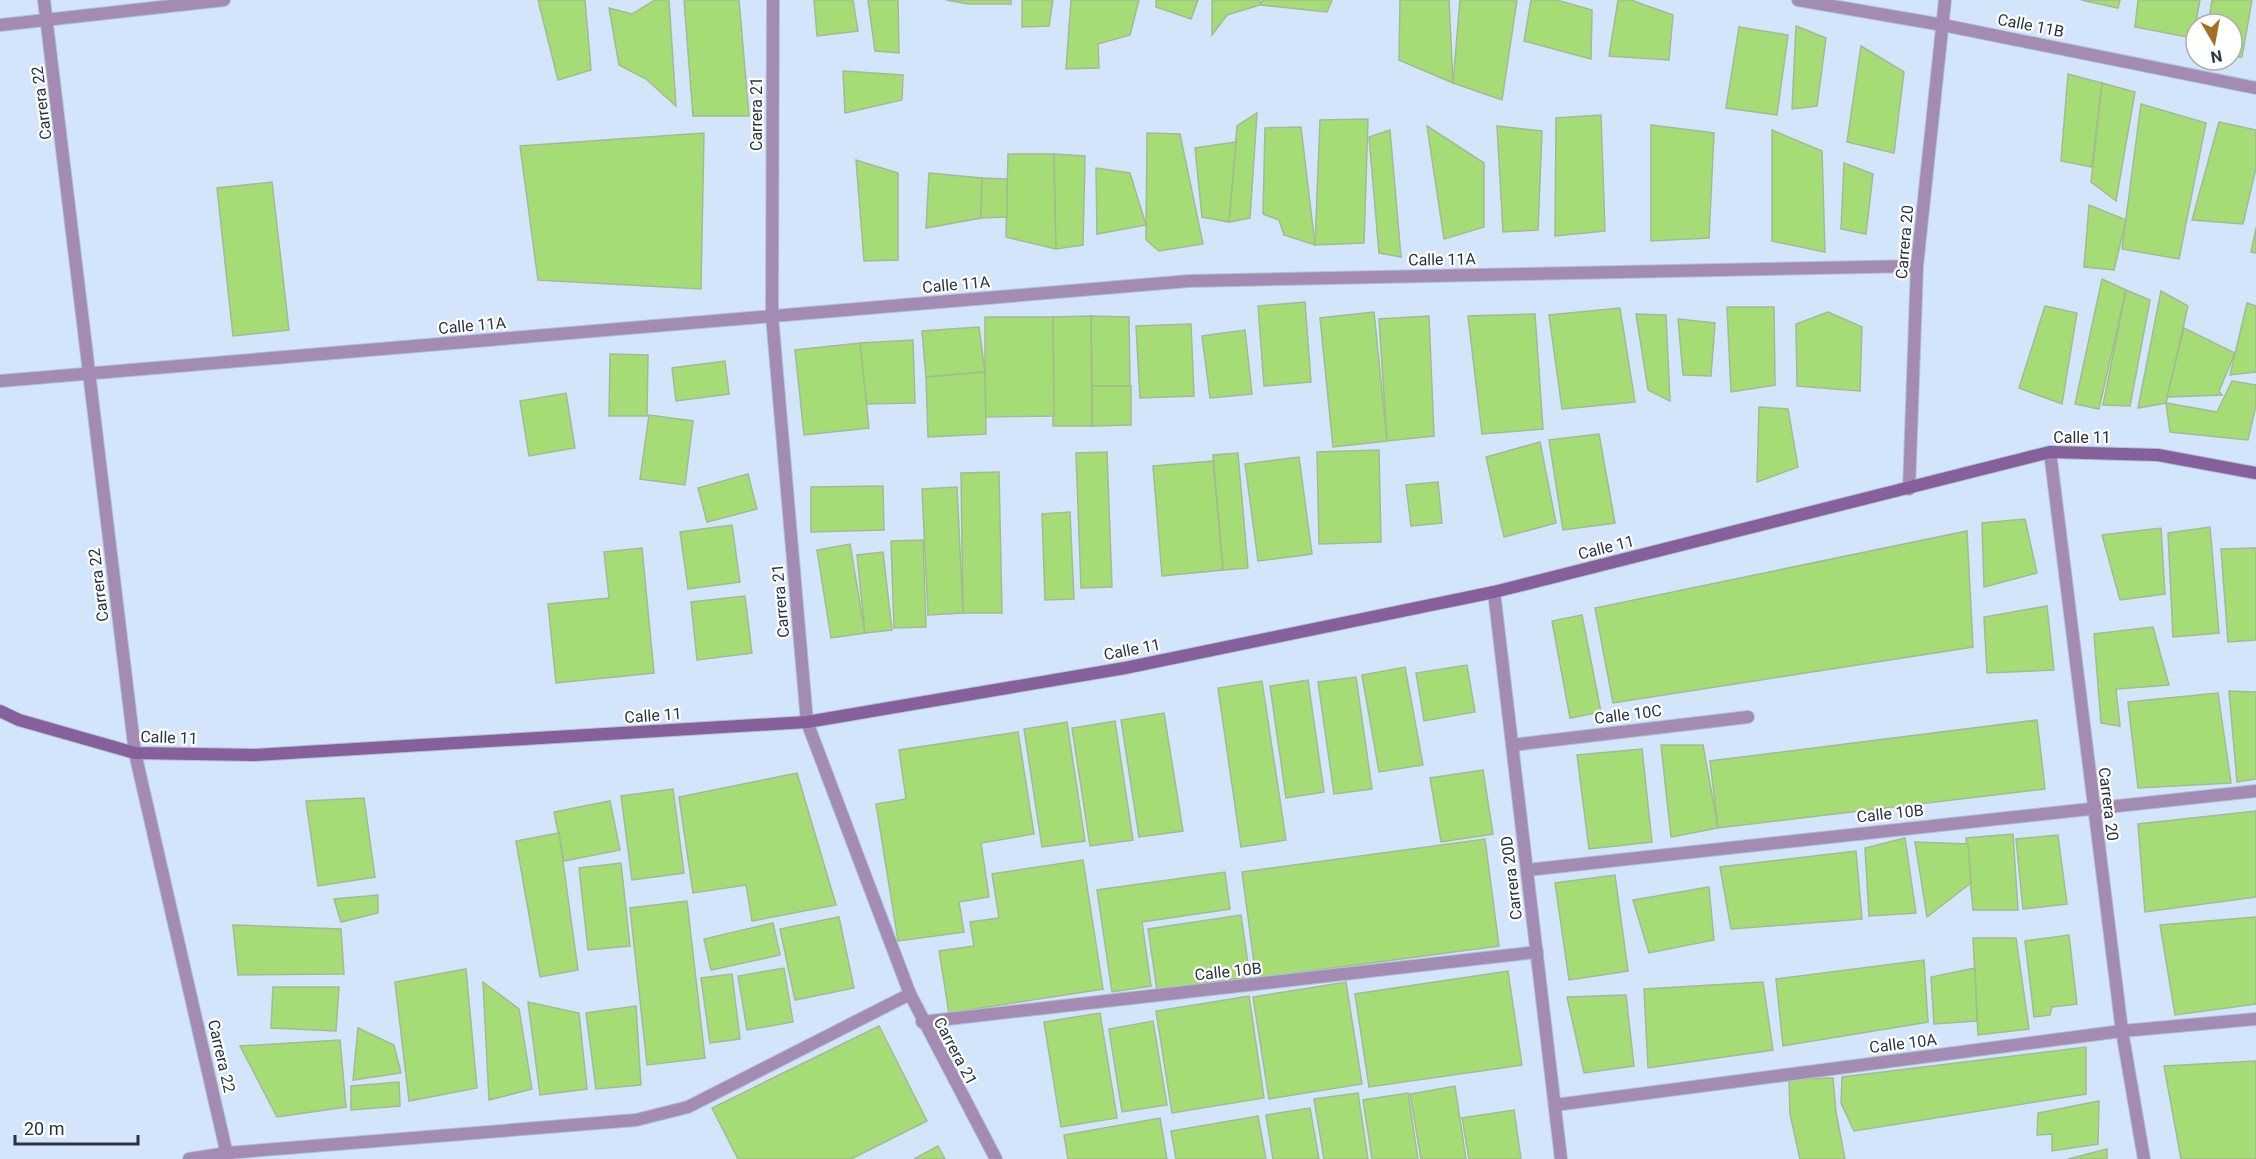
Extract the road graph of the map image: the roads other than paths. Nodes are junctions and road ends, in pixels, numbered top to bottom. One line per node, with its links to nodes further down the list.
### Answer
1 (44, 0): 6 (street, Carrera 22)
2 (224, 0): 6 (street)
3 (773, 0): 11 (street, Carrera 21)
4 (1798, 0): 8 (street, Calle 11B)
5 (1945, 0): 8 (street, Carrera 20)
6 (48, 20): 7 (street); 12 (street, Carrera 22)
7 (0, 25)
8 (1943, 25): 9 (street, Calle 11B); 10 (street, Carrera 20)
9 (2256, 88)
10 (1917, 266): 11 (street, Calle 11A); 16 (street, Carrera 20)
11 (772, 316): 12 (street, Calle 11A); 20 (street, Carrera 21)
12 (88, 373): 13 (street, Calle 11A); 22 (street, Carrera 22)
13 (0, 381)
14 (2050, 452): 15 (street, Calle 11); 16 (street, Calle 11); 24 (street, Carrera 20)
15 (2256, 473)
16 (1909, 489): 17 (street, Calle 11)
17 (1494, 592): 20 (street, Calle 11); 21 (street, Carrera 20D)
18 (0, 711): 22 (street, Calle 11)
19 (1748, 717): 21 (street, Calle 10C)
20 (807, 722): 22 (street, Calle 11); 27 (street, Carrera 21)
21 (1512, 745): 25 (street, Carrera 20D)
22 (135, 753): 32 (street, Carrera 22)
23 (2256, 791): 24 (street, Calle 10B)
24 (2093, 807): 25 (street, Calle 10B); 30 (street, Carrera 20)
25 (1527, 870): 26 (street, Carrera 20D)
26 (1537, 952): 29 (street, Calle 10B); 31 (street, Carrera 20D)
27 (910, 994): 29 (street, Carrera 21); 32 (street)
28 (2256, 1019): 30 (street, Calle 10A)
29 (922, 1022): 34 (street, Carrera 21)
30 (2122, 1031): 31 (street, Calle 10A); 36 (street, Carrera 20)
31 (1555, 1105): 35 (street, Carrera 20D)
32 (227, 1156): 33 (street)
33 (189, 1159)
34 (996, 1159)
35 (1561, 1159)
36 (2144, 1159)

